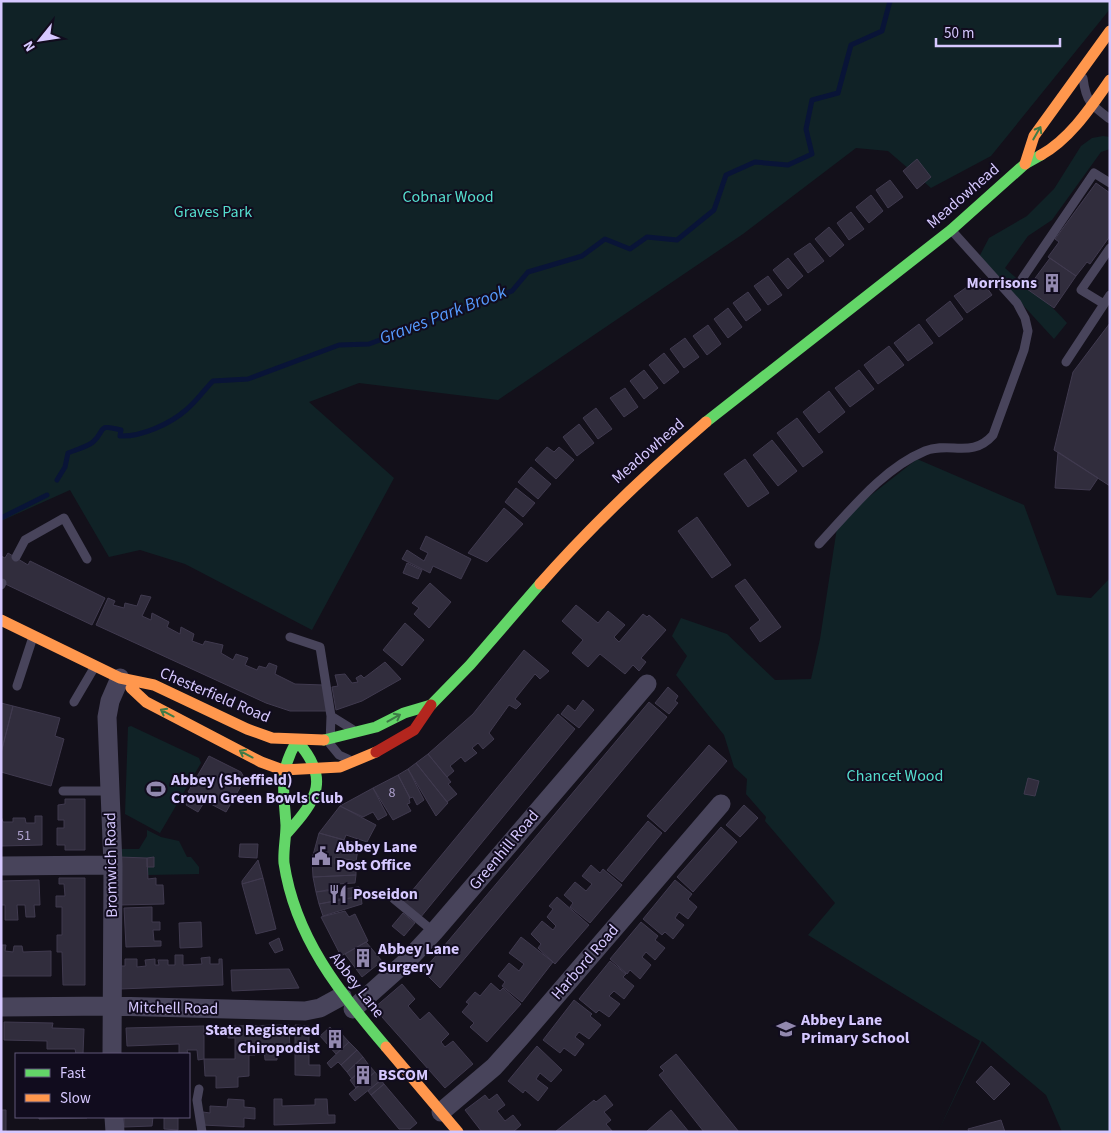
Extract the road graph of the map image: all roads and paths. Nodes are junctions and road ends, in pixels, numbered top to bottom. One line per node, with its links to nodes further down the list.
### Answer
1 (1110, 31): 2 (main road, Meadowhead)
2 (1082, 71): 4 (lane); 5 (main road, Meadowhead)
3 (1109, 85): 4 (lane); 6 (main road, Meadowhead)
4 (1084, 86): 5 (lane); 6 (lane)
5 (1066, 91): 8 (main road, Meadowhead, one-way to 5)
6 (1092, 106): 7 (lane); 8 (main road, Meadowhead)
7 (1110, 119)
8 (1025, 164): 10 (main road, Meadowhead)
9 (1110, 184): 12 (lane)
10 (951, 230): 16 (lane); 27 (main road, Meadowhead)
11 (1110, 248): 14 (lane)
12 (1022, 279)
13 (1110, 295): 14 (lane)
14 (1104, 304): 15 (lane)
15 (1066, 362)
16 (818, 544)
17 (16, 557): 18 (lane)
18 (87, 559)
19 (1, 620): 20 (main road, Chesterfield Road)
20 (34, 635): 22 (main road, Chesterfield Road); 25 (lane)
21 (290, 637): 28 (lane)
22 (96, 666): 23 (main road, Chesterfield Road); 26 (lane)
23 (120, 678): 30 (main road, Chesterfield Road); 34 (main road, Chesterfield Road, one-way to 23); 35 (street, Bromwich Road)
24 (647, 684): 42 (street, Greenhill Road)
25 (17, 686)
26 (74, 702)
27 (431, 705): 31 (main road, one-way to 27); 31 (main road, Meadowhead)
28 (330, 716): 29 (lane); 31 (lane)
29 (330, 739): 30 (main road); 31 (main road); 32 (lane)
30 (297, 741): 33 (main road); 34 (main road, Abbey Lane)
31 (365, 744): 32 (main road)
32 (355, 762): 33 (main road)
33 (317, 769): 34 (main road); 38 (main road)
34 (283, 770): 38 (main road, Abbey Lane)
35 (110, 790): 36 (lane); 39 (street, Bromwich Road)
36 (63, 791)
37 (721, 804): 48 (street, Harbord Road)
38 (286, 833): 43 (main road, Abbey Lane)
39 (113, 865): 40 (street); 45 (street, Bromwich Road)
40 (1, 866)
41 (394, 899): 42 (lane)
42 (434, 932): 43 (street, Greenhill Road)
43 (347, 1002): 45 (street, Mitchell Road); 48 (main road, Abbey Lane)
44 (1, 1006): 45 (street, Mitchell Road)
45 (111, 1006): 46 (street, Bromwich Road)
46 (112, 1053)
47 (199, 1089): 51 (lane)
48 (441, 1112): 52 (main road, Abbey Lane)
49 (114, 1118): 50 (street)
50 (115, 1132)
51 (202, 1132)
52 (458, 1132)

